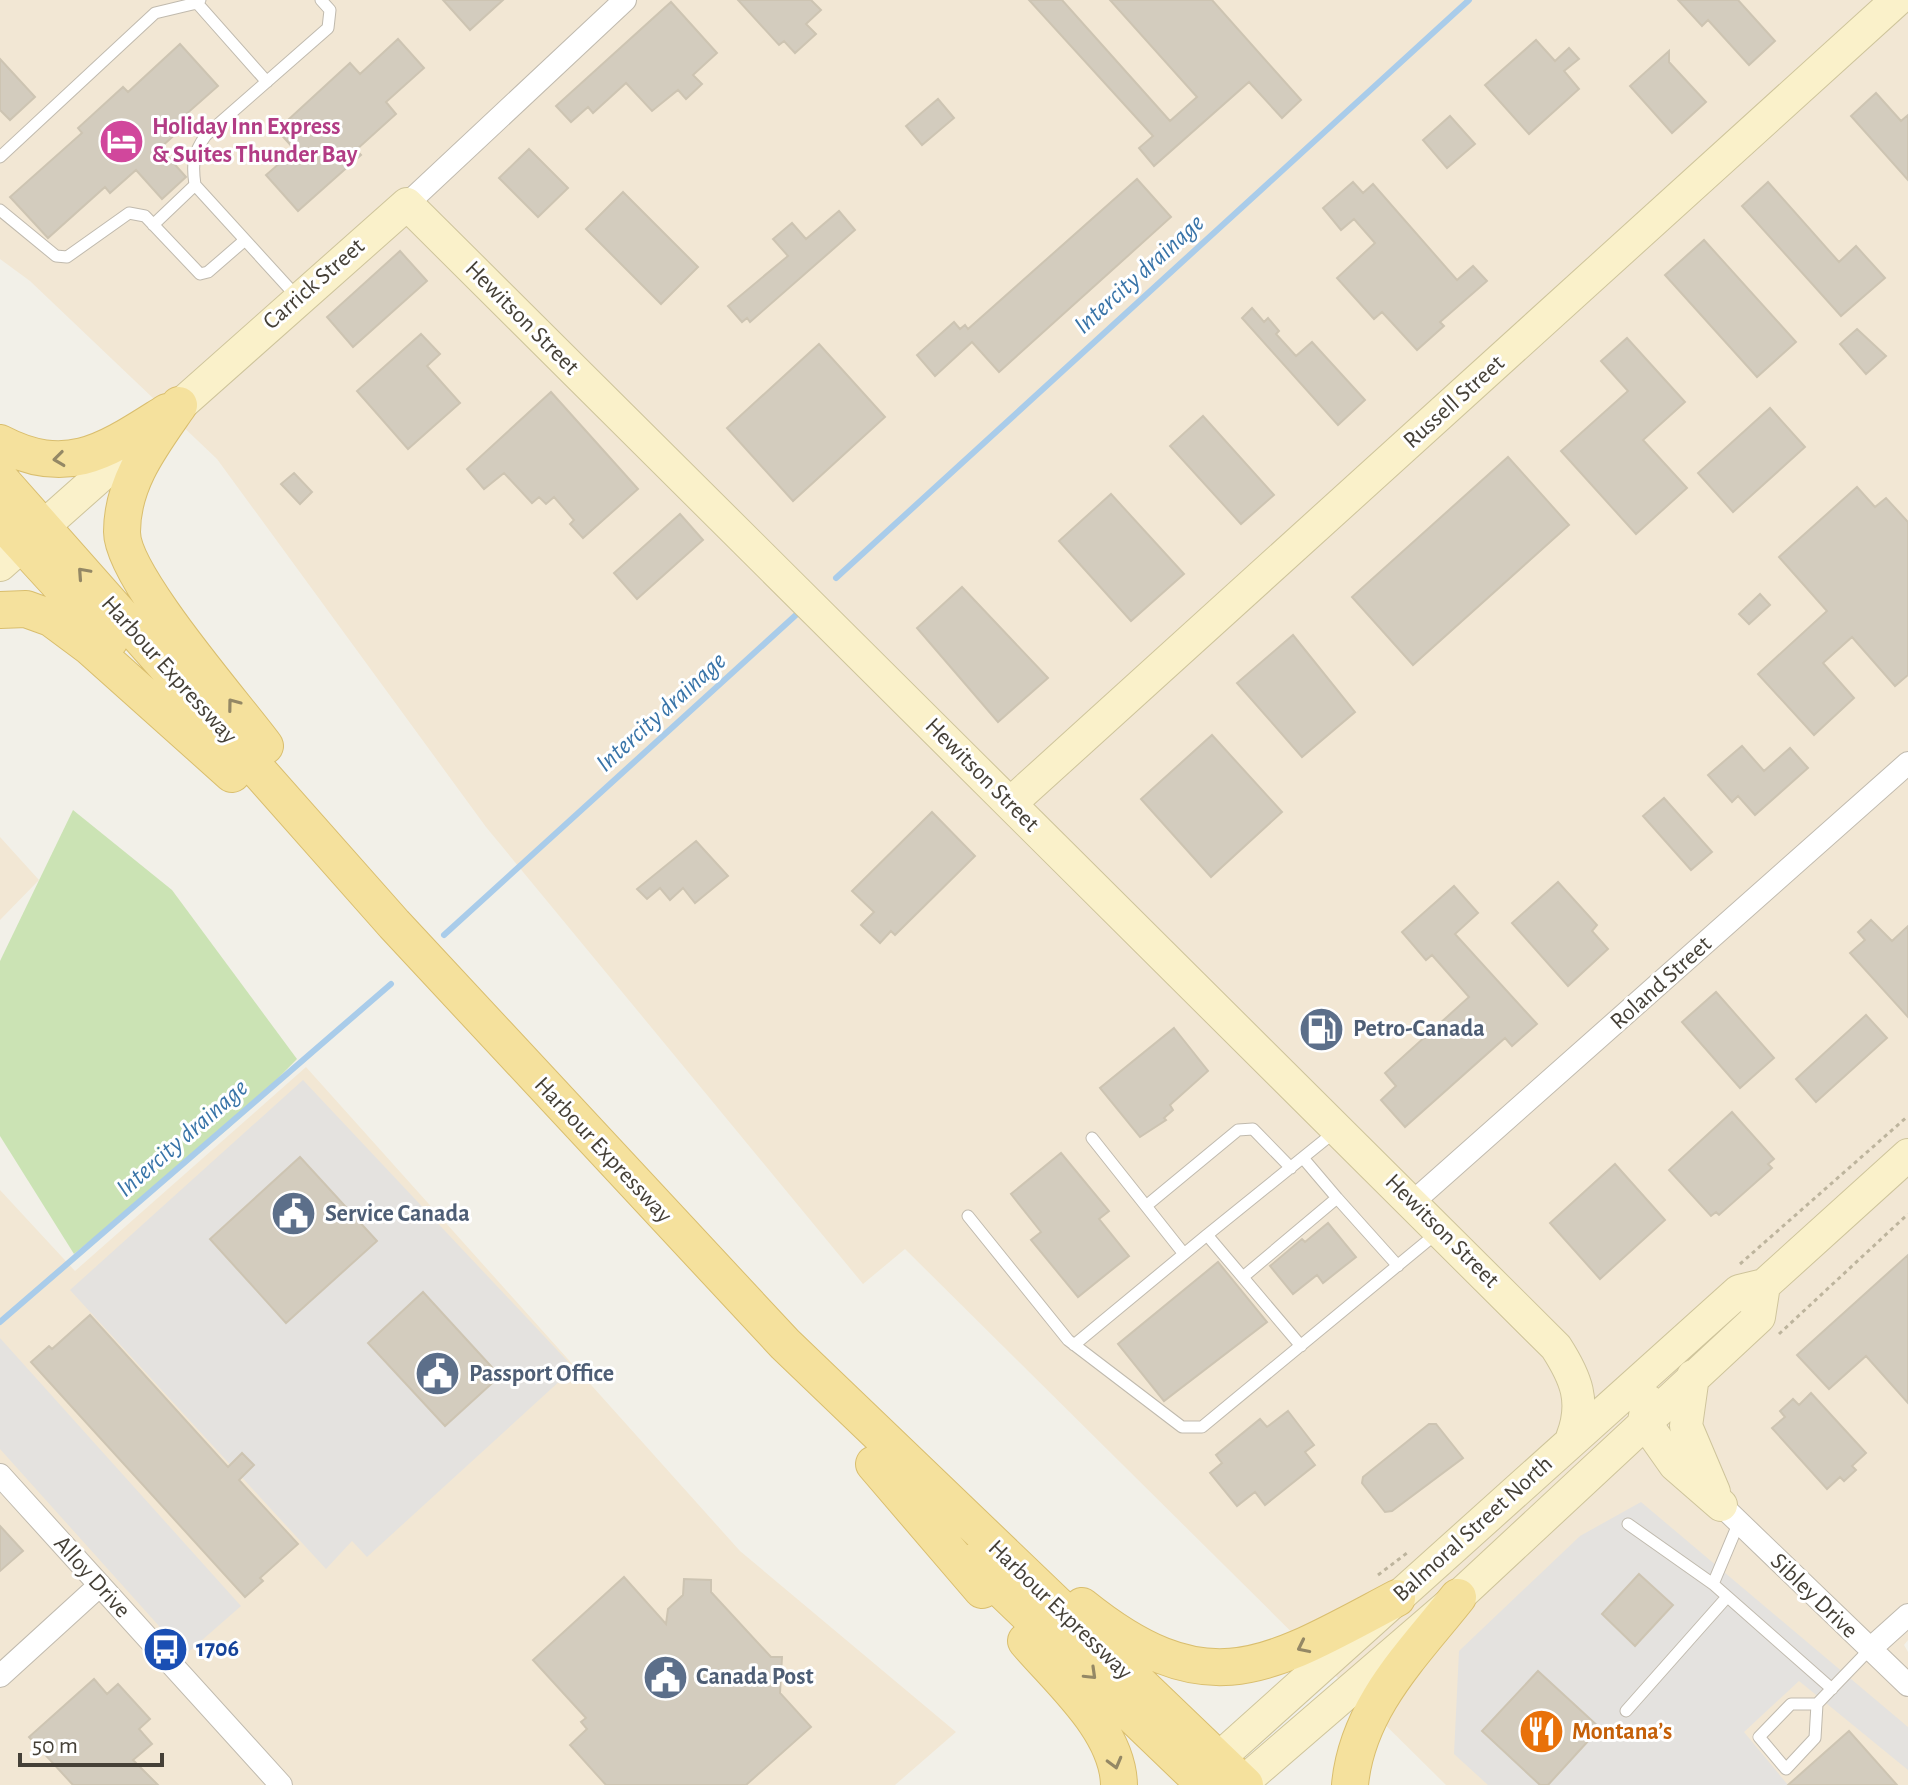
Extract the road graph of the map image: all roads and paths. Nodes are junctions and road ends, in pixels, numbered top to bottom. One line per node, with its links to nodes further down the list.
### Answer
1 (321, 0): 5 (lane)
2 (625, 0): 8 (street, Carrick Street)
3 (1897, 0): 20 (street, Russell Street)
4 (199, 1): 5 (lane); 6 (lane)
5 (267, 82): 7 (lane)
6 (0, 157)
7 (195, 185): 10 (lane); 11 (lane)
8 (407, 204): 12 (street, Carrick Street); 20 (street, Hewitson Street)
9 (0, 210): 10 (lane)
10 (153, 225): 11 (lane)
11 (245, 240): 12 (lane)
12 (298, 298): 13 (street, Carrick Street)
13 (179, 405): 14 (main road, one-way to 14); 16 (street, Carrick Street); 21 (main road, one-way to 13)
14 (0, 443)
15 (0, 479): 16 (main road, Harbour Expressway)
16 (16, 540): 19 (main road, Harbour Expressway); 21 (main road, Harbour Expressway, one-way to 16)
17 (0, 610): 19 (main road)
18 (1908, 763): 29 (street, Roland Street)
19 (232, 774): 48 (main road, Harbour Expressway)
20 (1011, 803): 23 (street, Hewitson Street)
21 (376, 904): 50 (main road, Harbour Expressway)
22 (1908, 1116): 37 (path)
23 (1339, 1129): 26 (lane); 29 (street, Hewitson Street)
24 (1092, 1138): 30 (lane)
25 (1908, 1155): 39 (street, Balmoral Street North)
26 (1303, 1158): 27 (lane); 28 (lane)
27 (1291, 1168): 30 (lane); 34 (lane)
28 (1337, 1198): 36 (lane); 38 (lane)
29 (1413, 1202): 33 (street, Hewitson Street)
30 (1146, 1206): 35 (lane)
31 (1908, 1214): 40 (path)
32 (968, 1216): 41 (lane)
33 (1441, 1230): 36 (lane); 43 (street, Hewitson Street)
34 (1207, 1235): 35 (lane); 38 (lane)
35 (1184, 1254): 41 (lane)
36 (1398, 1266): 42 (lane)
37 (1729, 1273)
38 (1243, 1277): 42 (lane)
39 (1764, 1285): 44 (street, Balmoral Street North); 45 (street, Balmoral Street North); 46 (street)
40 (1768, 1344)
41 (1074, 1345): 42 (lane)
42 (1301, 1346)
43 (1556, 1347): 45 (street); 47 (street)
44 (1693, 1376): 46 (street, Balmoral Street North); 51 (street)
45 (1614, 1401): 47 (street, Balmoral Street North); 54 (street)
46 (1644, 1421): 51 (street); 54 (street, Balmoral Street North)
47 (1572, 1438): 57 (street, Balmoral Street North)
48 (874, 1464): 67 (main road, Harbour Expressway, one-way to 67); 69 (main road, one-way to 69)
49 (0, 1475): 56 (street, Alloy Drive)
50 (931, 1485): 57 (main road, one-way to 50); 67 (main road, Harbour Expressway)
51 (1730, 1514): 55 (lane); 61 (street, Sibley Drive)
52 (1628, 1524): 55 (lane)
53 (1407, 1553): 57 (path)
54 (1504, 1553): 58 (street, Balmoral Street North)
55 (1713, 1584): 59 (lane)
56 (100, 1585): 62 (street); 68 (street, Alloy Drive)
57 (1384, 1589): 67 (street, Balmoral Street North)
58 (1458, 1597): 67 (street, Balmoral Street North); 70 (main road)
59 (1727, 1597): 64 (lane); 66 (lane)
60 (1908, 1615): 61 (street)
61 (1869, 1650): 63 (street, Sibley Drive); 64 (lane)
62 (0, 1676)
63 (1908, 1685)
64 (1832, 1689): 65 (lane)
65 (1817, 1704): 65 (lane)
66 (1626, 1711)
67 (1220, 1780)
68 (281, 1785)
69 (1119, 1785)
70 (1350, 1785)

